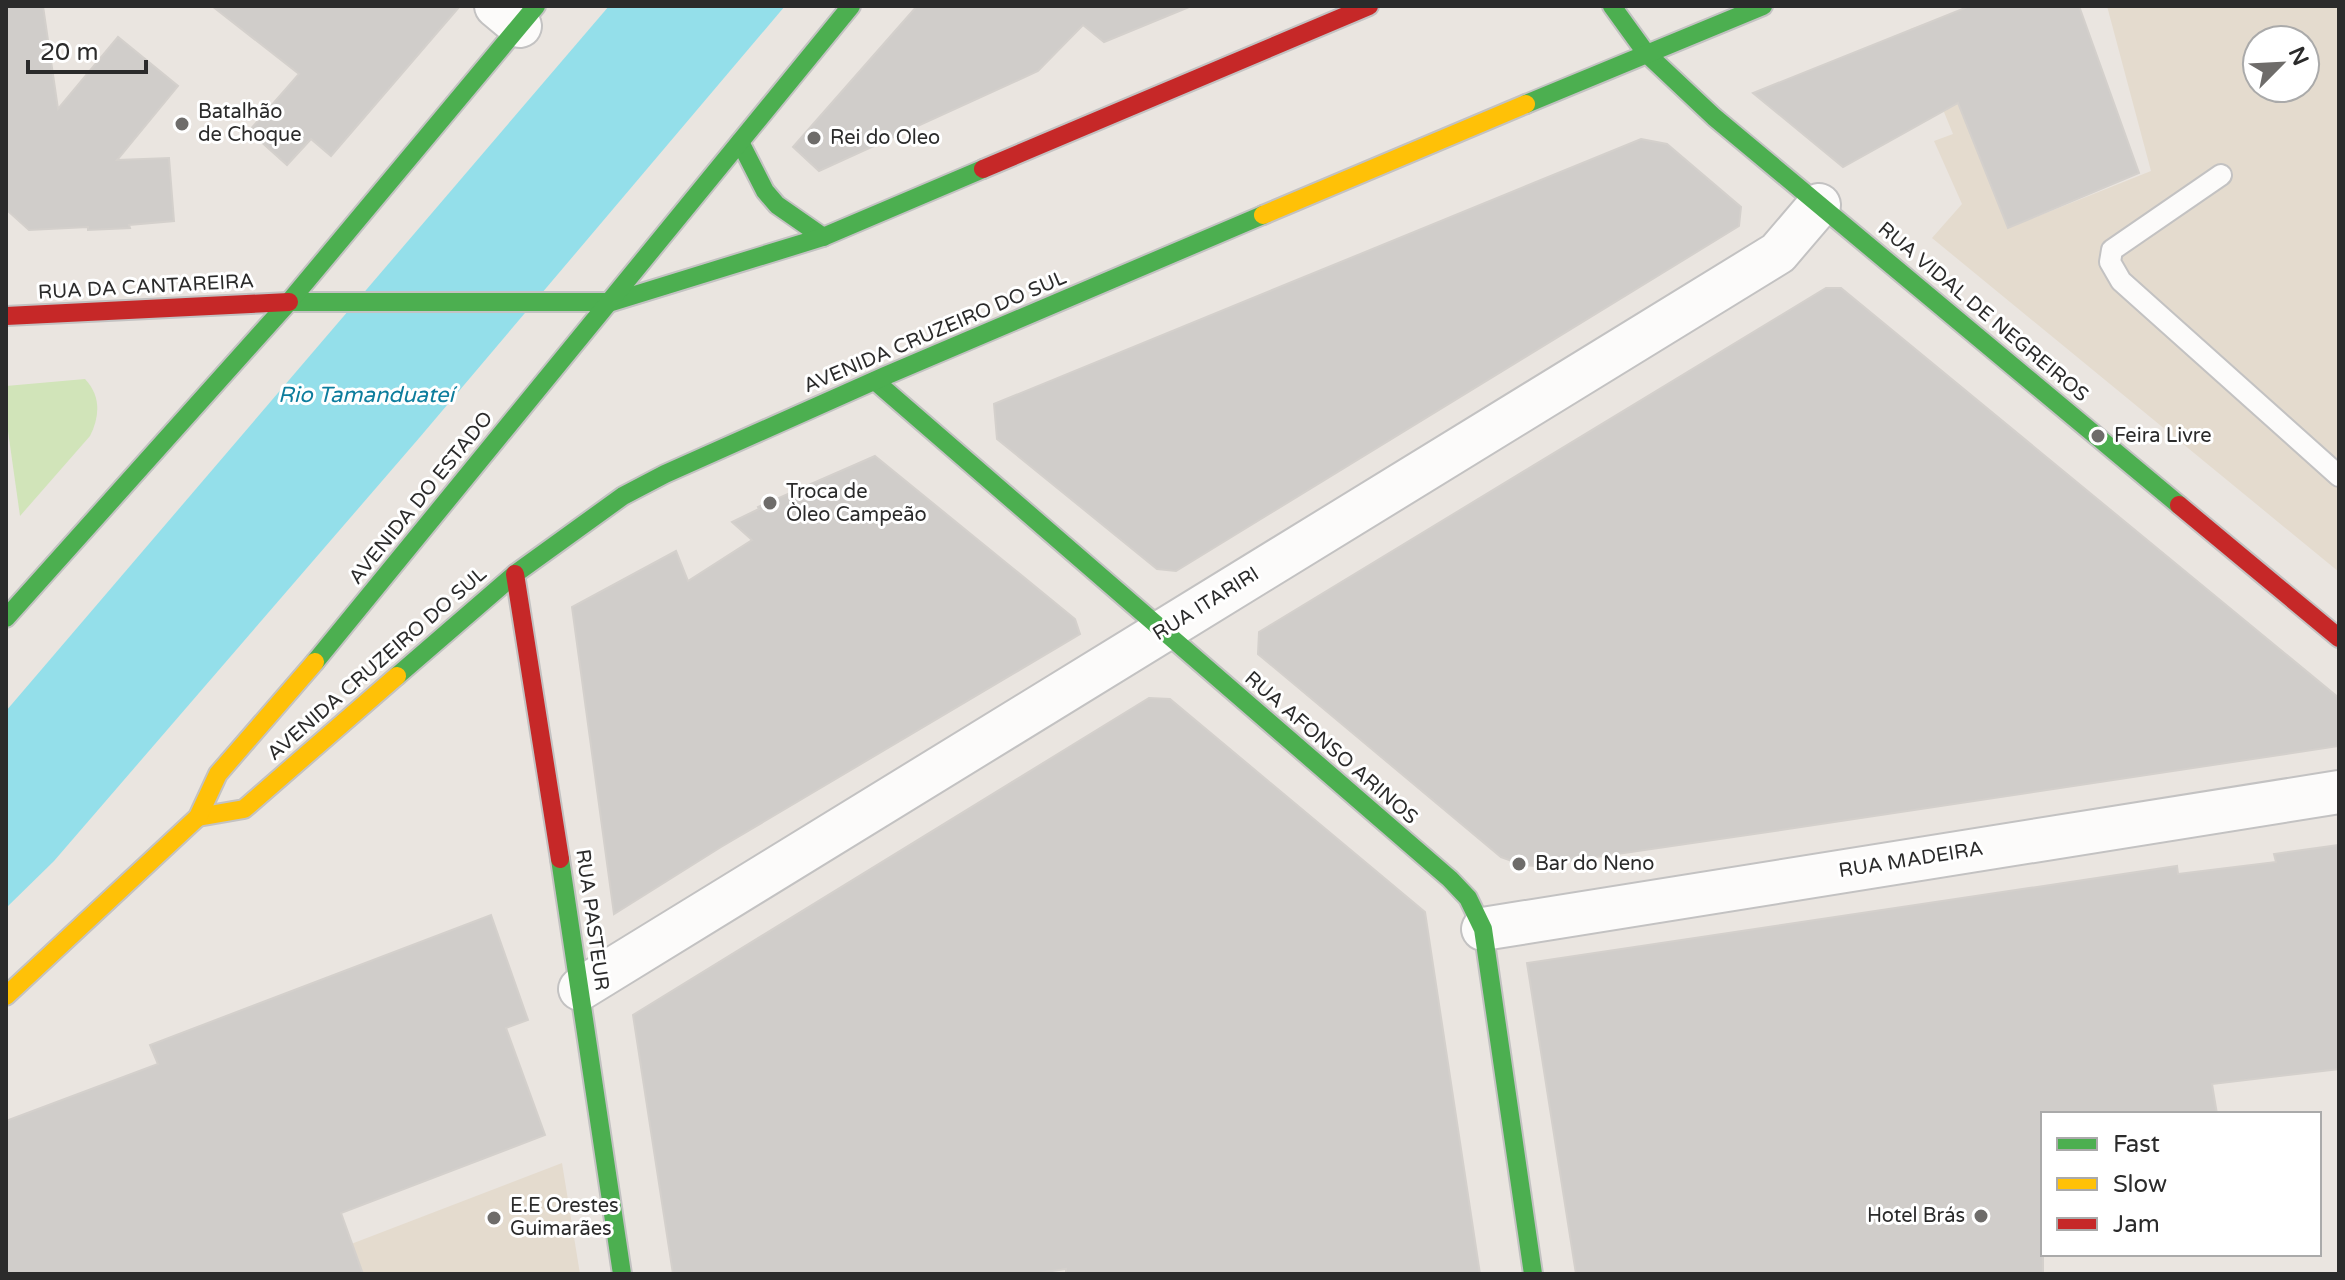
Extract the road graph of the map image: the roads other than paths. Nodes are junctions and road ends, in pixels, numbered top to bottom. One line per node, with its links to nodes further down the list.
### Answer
1 (851, 6): 9 (main road, AVENIDA DO ESTADO)
2 (1369, 6): 12 (main road)
3 (1612, 6): 8 (main road, RUA VIDAL DE NEGREIROS)
4 (1709, 6): 7 (main road)
5 (1763, 6): 7 (main road, AVENIDA CRUZEIRO DO SUL)
6 (517, 13): 13 (main road)
7 (1737, 17): 8 (main road, AVENIDA CRUZEIRO DO SUL)
8 (1646, 53): 11 (main road, RUA VIDAL DE NEGREIROS); 16 (main road, AVENIDA CRUZEIRO DO SUL)
9 (740, 142): 12 (main road); 14 (main road, AVENIDA DO ESTADO)
10 (2221, 175): 17 (lane)
11 (1819, 205): 20 (street, RUA ITARIRI); 21 (main road, RUA VIDAL DE NEGREIROS)
12 (823, 237): 14 (main road)
13 (289, 302): 14 (main road); 15 (main road, RUA DA CANTAREIRA); 19 (main road)
14 (612, 302): 23 (main road, AVENIDA DO ESTADO)
15 (6, 316)
16 (875, 381): 18 (main road, AVENIDA CRUZEIRO DO SUL); 20 (main road, RUA AFONSO ARINOS)
17 (2339, 476)
18 (515, 574): 23 (main road, AVENIDA CRUZEIRO DO SUL); 25 (main road, RUA PASTEUR)
19 (6, 618)
20 (1163, 631): 24 (main road, RUA AFONSO ARINOS); 25 (street, RUA ITARIRI)
21 (2339, 638)
22 (2339, 792): 24 (street, RUA MADEIRA)
23 (198, 817): 26 (main road, AVENIDA DO ESTADO)
24 (1483, 929): 28 (main road, RUA AFONSO ARINOS)
25 (580, 989): 27 (main road, RUA PASTEUR)
26 (6, 996)
27 (622, 1274)
28 (1533, 1274)

